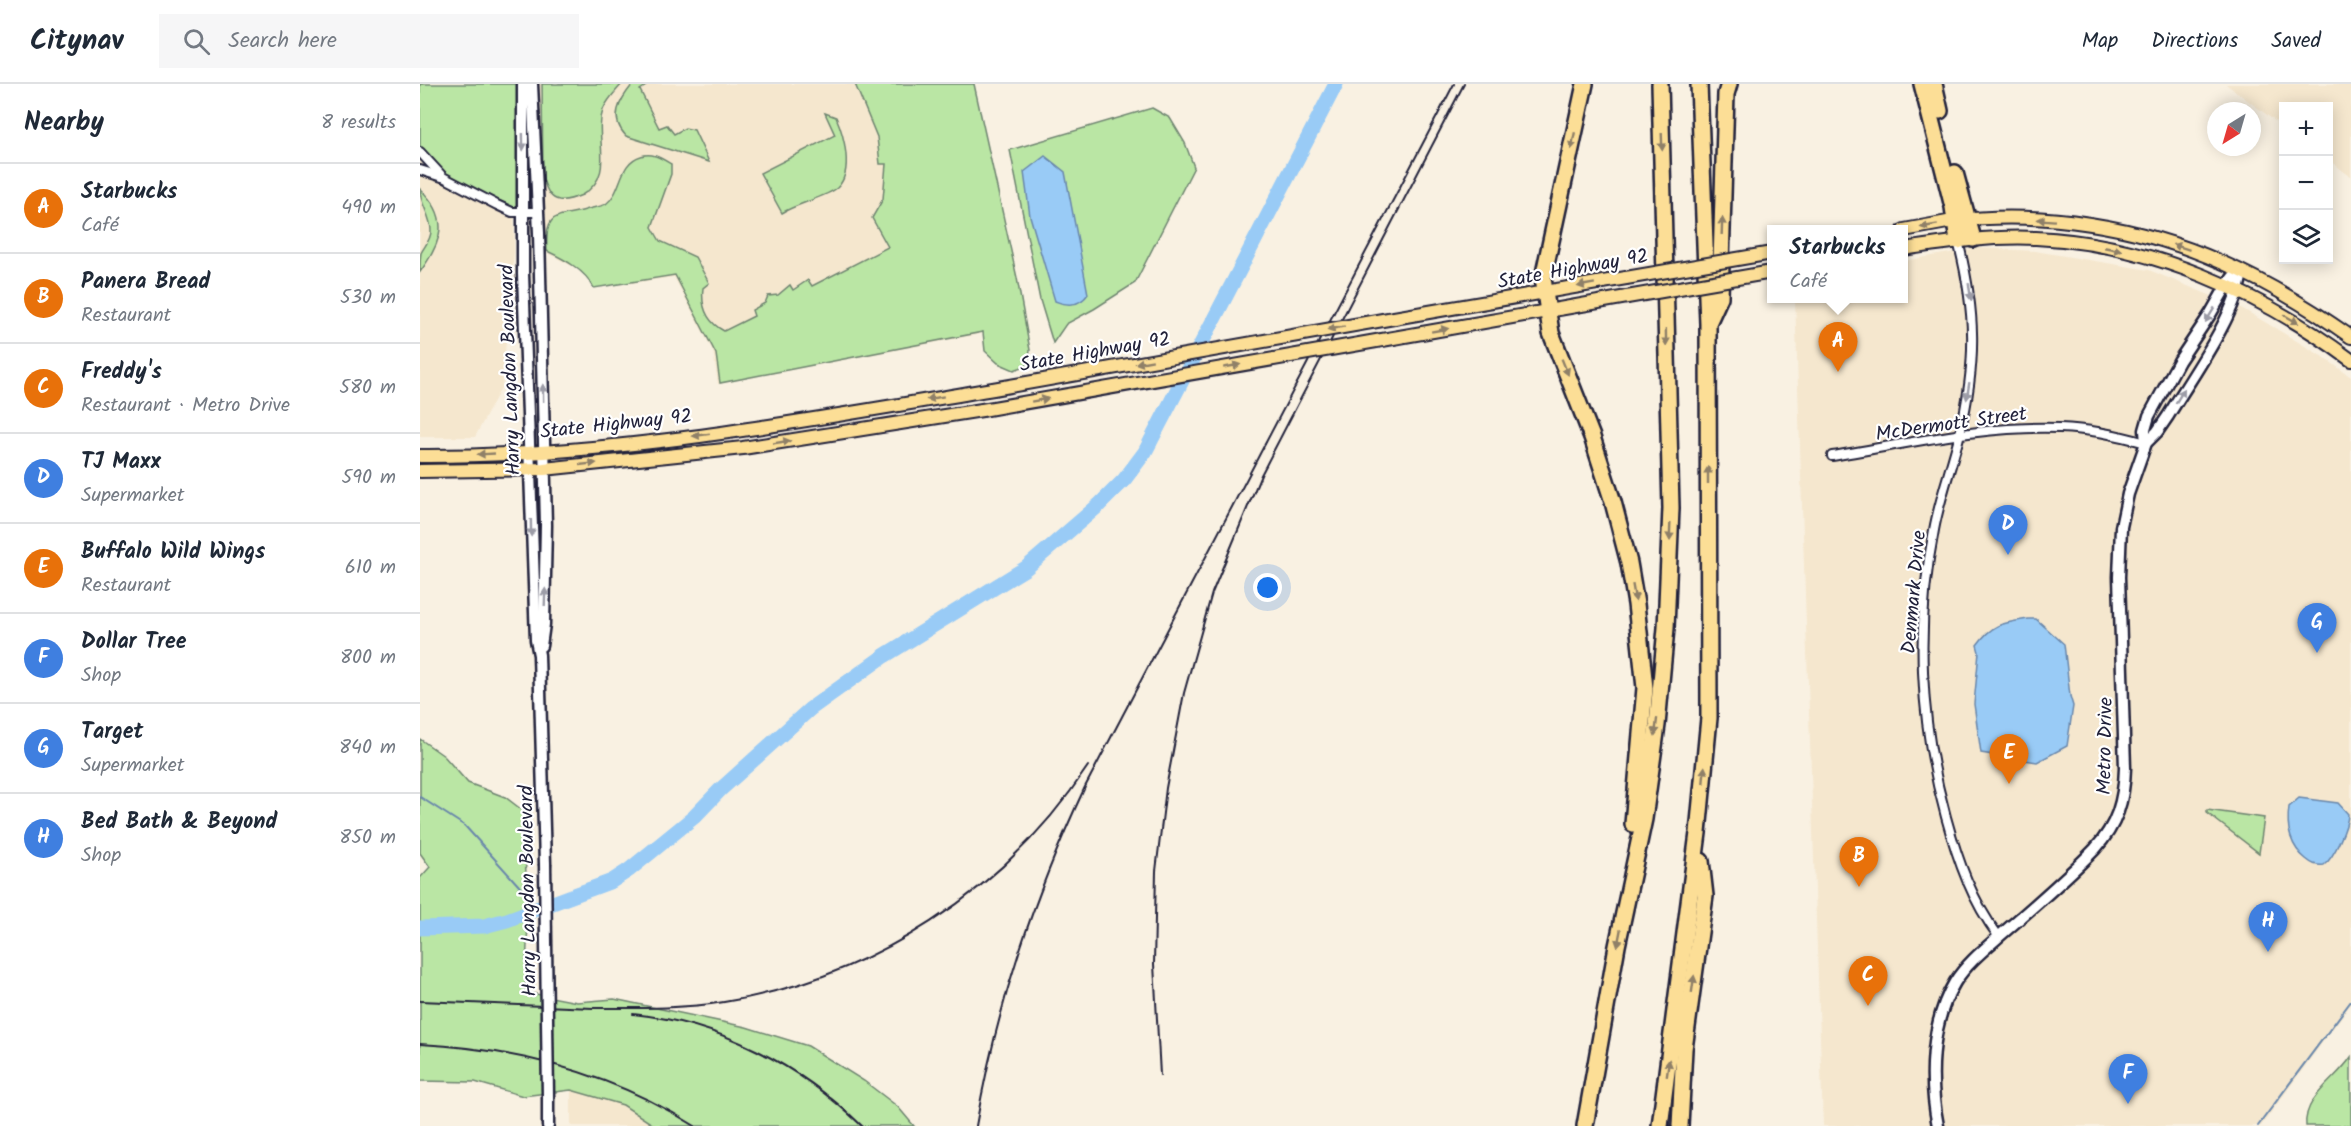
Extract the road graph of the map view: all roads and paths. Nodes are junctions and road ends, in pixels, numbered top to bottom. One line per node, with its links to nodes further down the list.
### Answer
1 (523, 84): 13 (main road, Harry Langdon Boulevard, one-way to 13)
2 (532, 84): 12 (main road, Harry Langdon Boulevard)
3 (1585, 84): 23 (highway, one-way to 23)
4 (1660, 84): 39 (highway, one-way to 39)
5 (1699, 84): 25 (highway)
6 (1729, 84): 25 (highway, one-way to 6)
7 (1922, 84): 14 (highway)
8 (1934, 84): 14 (highway)
9 (420, 152): 11 (street)
10 (420, 170): 11 (street)
11 (443, 177): 13 (street)
12 (537, 212): 13 (street); 30 (main road, Harry Langdon Boulevard, one-way to 12)
13 (524, 213): 31 (main road, Harry Langdon Boulevard)
14 (1962, 221): 15 (main road, one-way to 15); 16 (highway); 19 (main road, one-way to 14)
15 (1908, 229)
16 (1966, 240): 17 (main road); 21 (main road, one-way to 21); 28 (street, Denmark Drive, one-way to 28)
17 (1908, 248)
18 (1767, 254): 23 (main road, State Highway 92, one-way to 23, bridge)
19 (2242, 272): 21 (main road, Metro Drive); 22 (main road, Metro Drive); 26 (main road)
20 (1767, 273): 24 (main road, State Highway 92, bridge)
21 (2227, 285): 22 (main road); 29 (main road, Metro Drive, one-way to 29)
22 (2240, 290): 27 (main road, one-way to 27); 29 (main road, Metro Drive, one-way to 22)
23 (1545, 293): 24 (highway); 30 (main road, State Highway 92, one-way to 30, bridge)
24 (1548, 311): 35 (main road, State Highway 92, one-way to 24, bridge); 39 (highway, one-way to 39)
25 (1707, 324): 38 (highway, one-way to 25)
26 (2351, 337)
27 (2351, 360)
28 (1960, 436): 29 (street, McDermott Street); 33 (street, McDermott Street); 40 (street, Denmark Drive)
29 (2146, 443): 40 (main road, Metro Drive)
30 (544, 451): 31 (main road, State Highway 92); 35 (main road, Harry Langdon Boulevard)
31 (529, 452): 32 (main road, State Highway 92, one-way to 32); 34 (main road, Harry Langdon Boulevard)
32 (420, 456)
33 (1832, 456)
34 (530, 469): 35 (main road, State Highway 92); 36 (main road, State Highway 92); 37 (main road, Harry Langdon Boulevard, one-way to 37)
35 (544, 469): 37 (main road, Harry Langdon Boulevard, one-way to 35)
36 (420, 471)
37 (539, 655): 41 (main road, Harry Langdon Boulevard, bridge)
38 (1698, 833): 43 (highway, one-way to 38); 44 (highway, one-way to 38)
39 (1631, 881): 42 (highway, one-way to 42)
40 (2000, 937): 45 (main road, Metro Drive)
41 (548, 1126)
42 (1585, 1126)
43 (1660, 1126)
44 (1680, 1126)
45 (1938, 1126)

